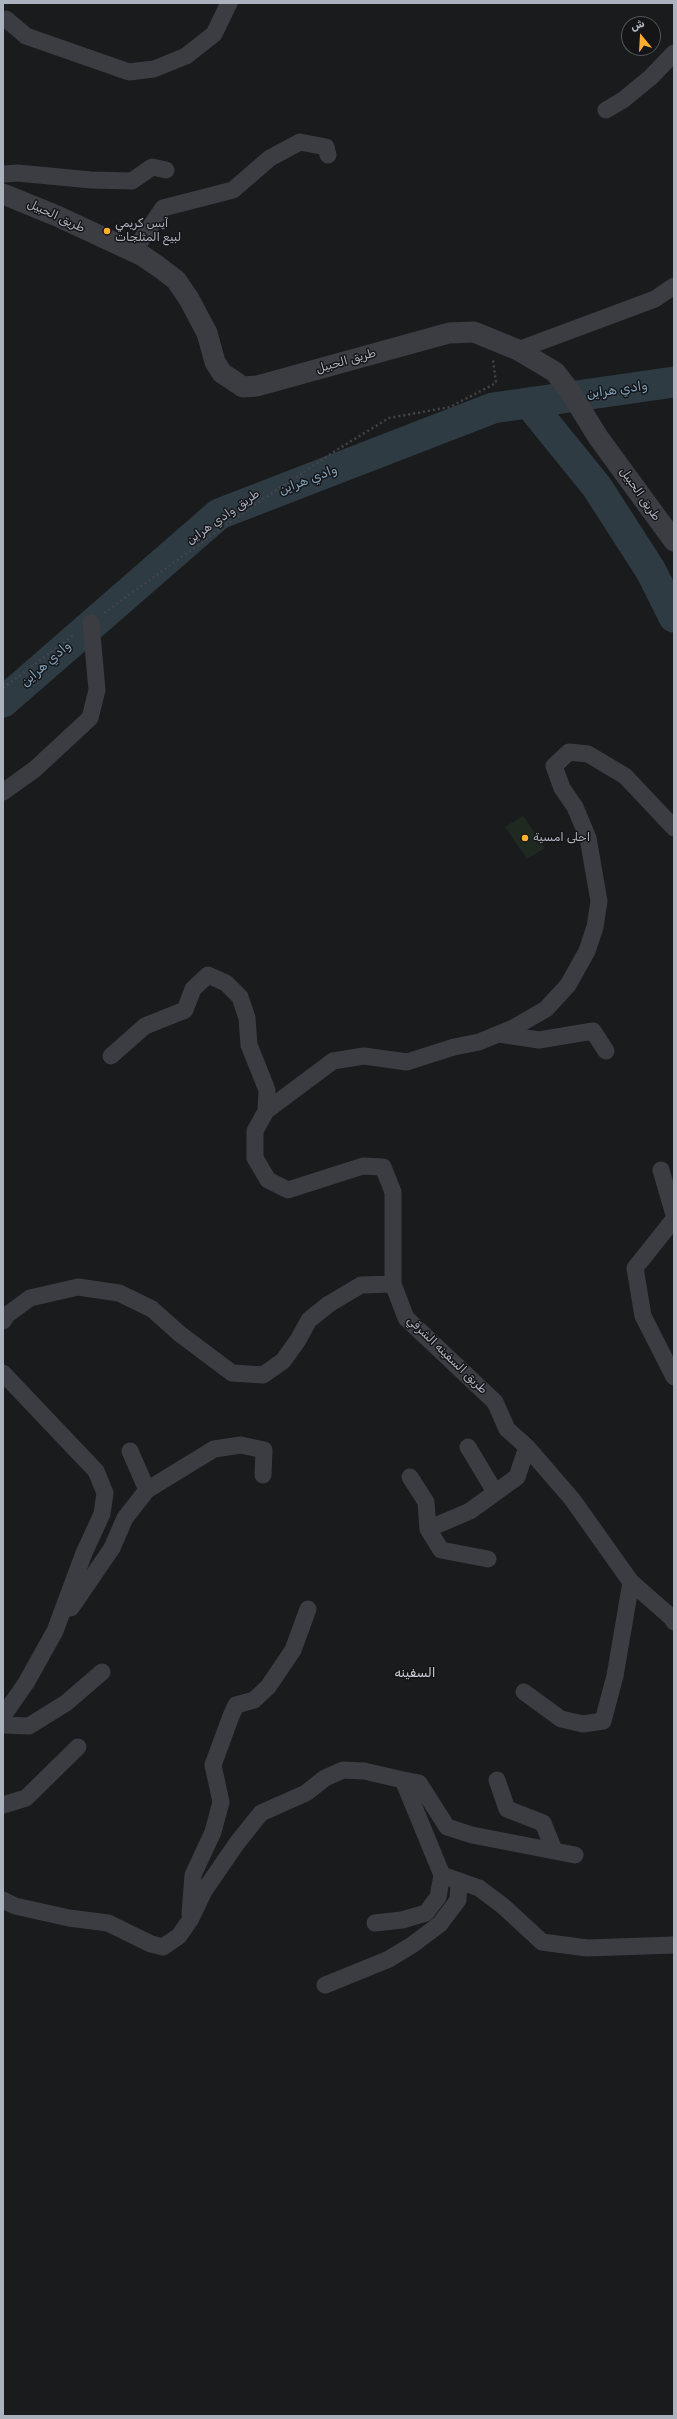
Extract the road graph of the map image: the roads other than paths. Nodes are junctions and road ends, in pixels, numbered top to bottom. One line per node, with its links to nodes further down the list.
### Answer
1 (229, 3): 2 (street)
2 (3, 20)
3 (674, 53): 4 (street)
4 (606, 110)
5 (328, 155): 9 (street)
6 (166, 170): 7 (street)
7 (3, 174)
8 (3, 195): 9 (street, طريق الحبيل)
9 (133, 252): 11 (street, طريق الحبيل)
10 (674, 286): 11 (street)
11 (518, 350): 12 (street, طريق الحبيل)
12 (674, 541)
13 (91, 623): 14 (street)
14 (3, 792)
15 (674, 828): 16 (street, طريق السفينه الشرقي)
16 (499, 1034): 17 (street); 19 (street, طريق السفينه الشرقي)
17 (606, 1051)
18 (111, 1056): 19 (street)
19 (266, 1111): 23 (street, طريق السفينه الشرقي)
20 (661, 1170): 21 (street)
21 (674, 1215)
22 (674, 1219): 26 (street)
23 (393, 1284): 24 (street); 28 (street, طريق السفينه الشرقي)
24 (3, 1321)
25 (3, 1374): 39 (street)
26 (674, 1377)
27 (468, 1447): 33 (street)
28 (527, 1447): 33 (street); 36 (street, طريق السفينه الشرقي)
29 (130, 1451): 32 (street)
30 (263, 1475): 32 (street)
31 (410, 1477): 34 (street)
32 (147, 1490): 39 (street)
33 (495, 1492): 34 (street)
34 (428, 1529): 35 (street)
35 (488, 1559)
36 (631, 1582): 38 (street, طريق السفينه الشرقي); 41 (street)
37 (308, 1609): 53 (street)
38 (674, 1622)
39 (55, 1631): 42 (street)
40 (102, 1672): 43 (street)
41 (524, 1692)
42 (3, 1716)
43 (3, 1725)
44 (78, 1747): 47 (street)
45 (403, 1780): 48 (street); 50 (street); 53 (street)
46 (497, 1780): 48 (street)
47 (3, 1805)
48 (554, 1850): 49 (street)
49 (575, 1855)
50 (442, 1875): 51 (street); 54 (street)
51 (459, 1882): 55 (street); 56 (street)
52 (3, 1900): 53 (street)
53 (190, 1920)
54 (375, 1922)
55 (674, 1945)
56 (325, 1985)

